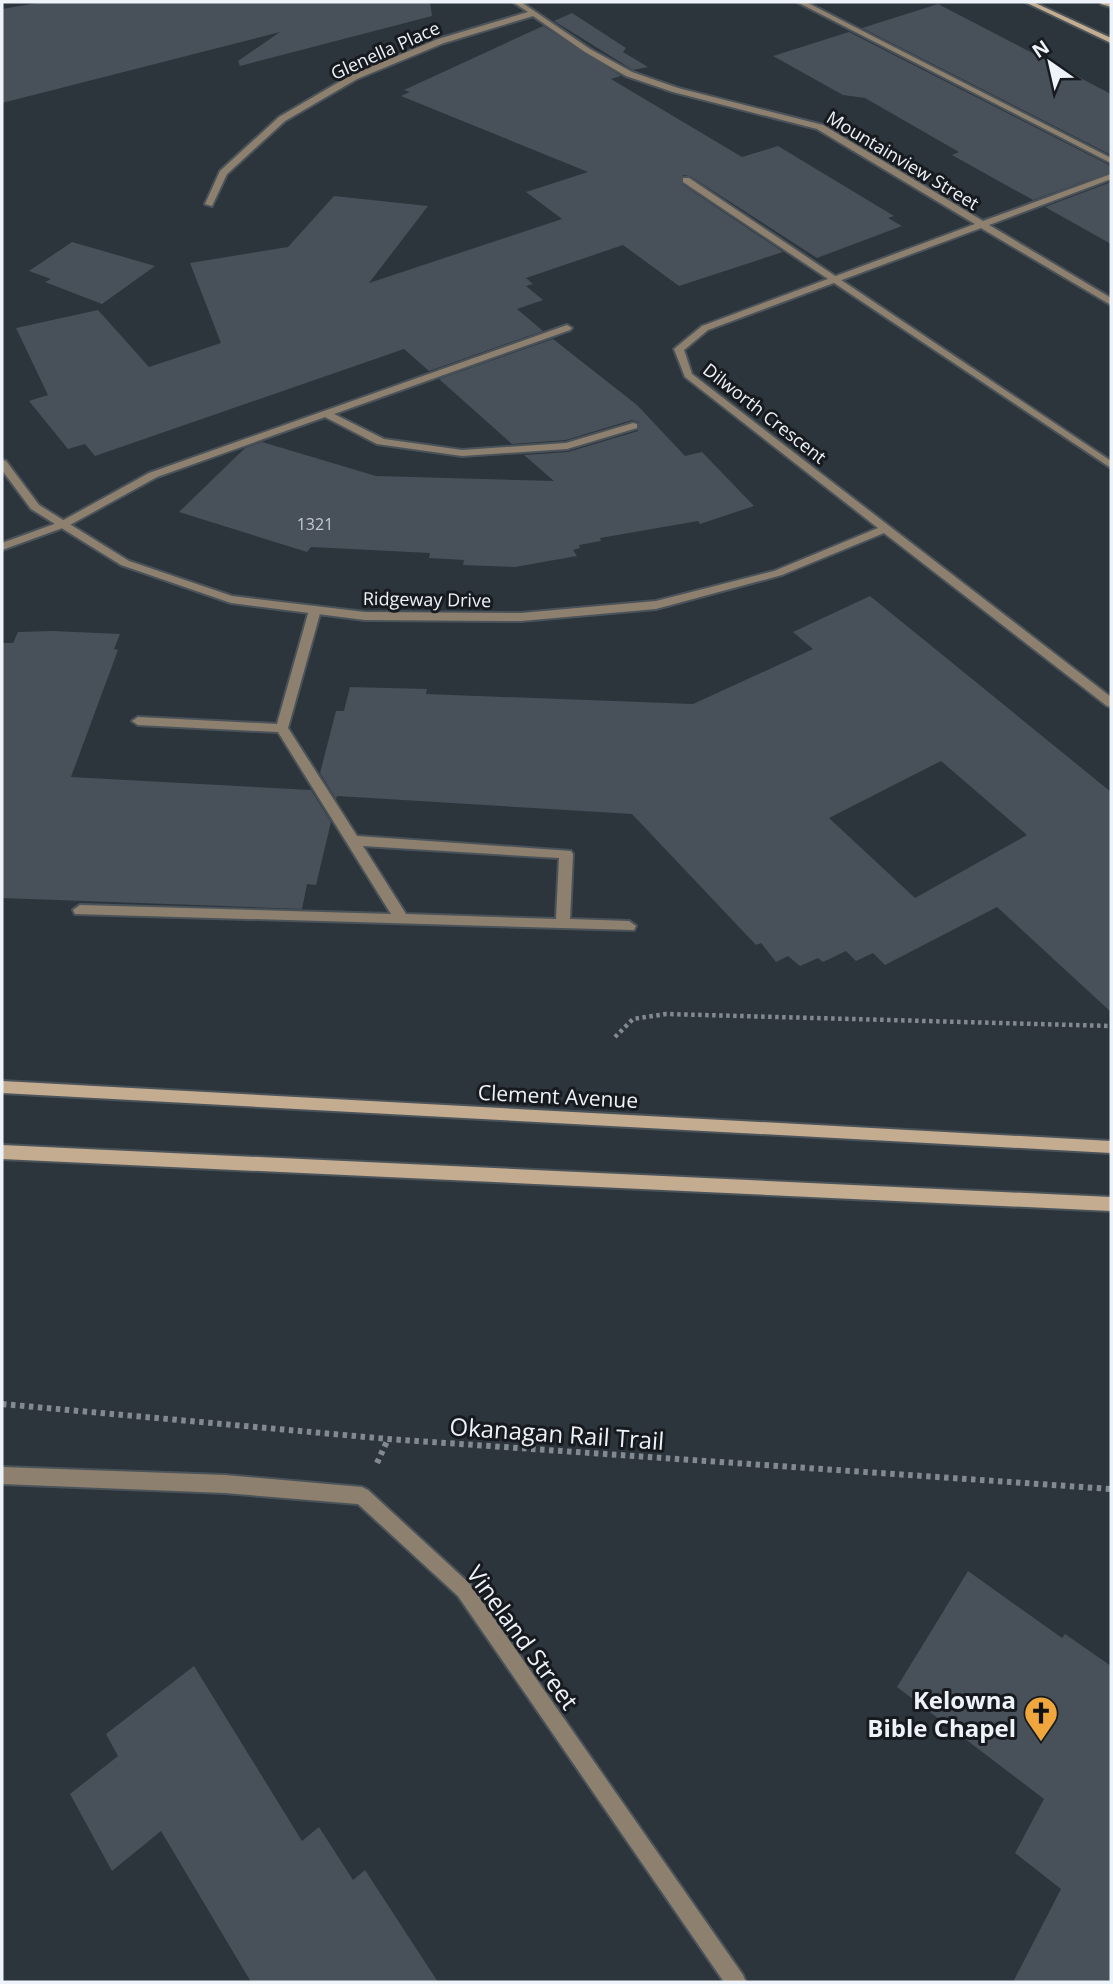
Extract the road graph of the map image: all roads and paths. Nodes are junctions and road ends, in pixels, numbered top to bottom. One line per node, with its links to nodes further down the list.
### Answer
1 (517, 2): 6 (street, Mountainview Street)
2 (801, 2): 8 (street)
3 (1028, 2): 7 (main road)
4 (1104, 2): 5 (main road)
5 (1111, 5)
6 (534, 13): 11 (street, Glenella Place); 12 (street, Mountainview Street)
7 (1111, 41)
8 (1111, 161)
9 (1111, 176): 12 (street, Dilworth Crescent)
10 (686, 180): 13 (street)
11 (209, 204)
12 (982, 224): 13 (street, Dilworth Crescent); 14 (street, Mountainview Street)
13 (837, 279): 19 (street); 21 (street, Dilworth Crescent)
14 (1111, 302)
15 (567, 328): 16 (street)
16 (325, 413): 17 (street); 20 (street)
17 (633, 426)
18 (2, 463): 20 (street, Ridgeway Drive)
19 (1111, 465)
20 (64, 524): 22 (street); 23 (street, Ridgeway Drive)
21 (884, 529): 23 (street, Ridgeway Drive); 24 (street, Dilworth Crescent)
22 (2, 547)
23 (315, 610): 26 (street)
24 (1111, 703)
25 (138, 721): 26 (street)
26 (282, 728): 27 (street)
27 (353, 841): 29 (street); 30 (street)
28 (80, 910): 29 (street)
29 (401, 918): 30 (street)
30 (563, 922): 31 (street)
31 (629, 926)
32 (1111, 1026): 33 (path)
33 (615, 1037)
34 (2, 1087): 35 (main road, Clement Avenue)
35 (1111, 1147)
36 (2, 1152): 37 (main road)
37 (1111, 1204)
38 (2, 1404): 40 (path, Okanagan Rail Trail)
39 (2, 1475): 41 (street, Vineland Street)
40 (1111, 1489)
41 (736, 1982)

